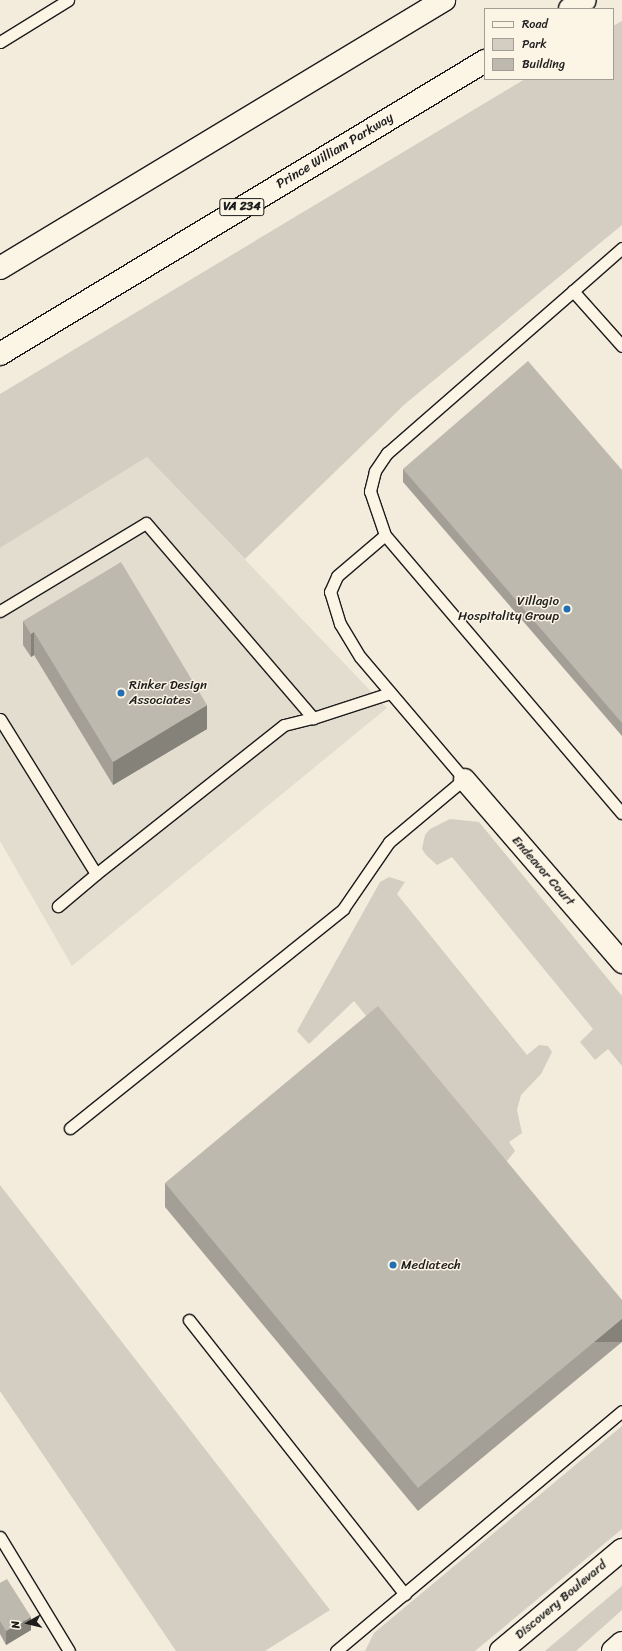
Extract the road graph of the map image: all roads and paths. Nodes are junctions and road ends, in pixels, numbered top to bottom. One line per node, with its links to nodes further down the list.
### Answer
1 (68, 0): 5 (lane)
2 (444, 0): 8 (main road)
3 (585, 0): 4 (main road)
4 (572, 8)
5 (0, 42)
6 (484, 62): 11 (main road, Prince William Parkway / VA 234)
7 (622, 248): 9 (lane)
8 (0, 268)
9 (573, 291): 10 (lane); 12 (lane)
10 (622, 346)
11 (0, 354)
12 (385, 535): 14 (lane); 18 (lane)
13 (0, 611): 15 (lane)
14 (390, 693): 15 (lane); 17 (lane)
15 (313, 718): 19 (lane)
16 (0, 719): 19 (lane)
17 (464, 779): 21 (street, Endeavor Court); 22 (lane)
18 (622, 813)
19 (96, 874): 20 (lane)
20 (58, 906)
21 (622, 961)
22 (70, 1128)
23 (189, 1320): 27 (lane)
24 (622, 1411): 27 (lane)
25 (0, 1537): 29 (lane)
26 (622, 1550): 31 (main road, Discovery Boulevard)
27 (404, 1594): 30 (lane)
28 (622, 1643): 32 (main road)
29 (69, 1651)
30 (336, 1651)
31 (501, 1651)
32 (613, 1651)

